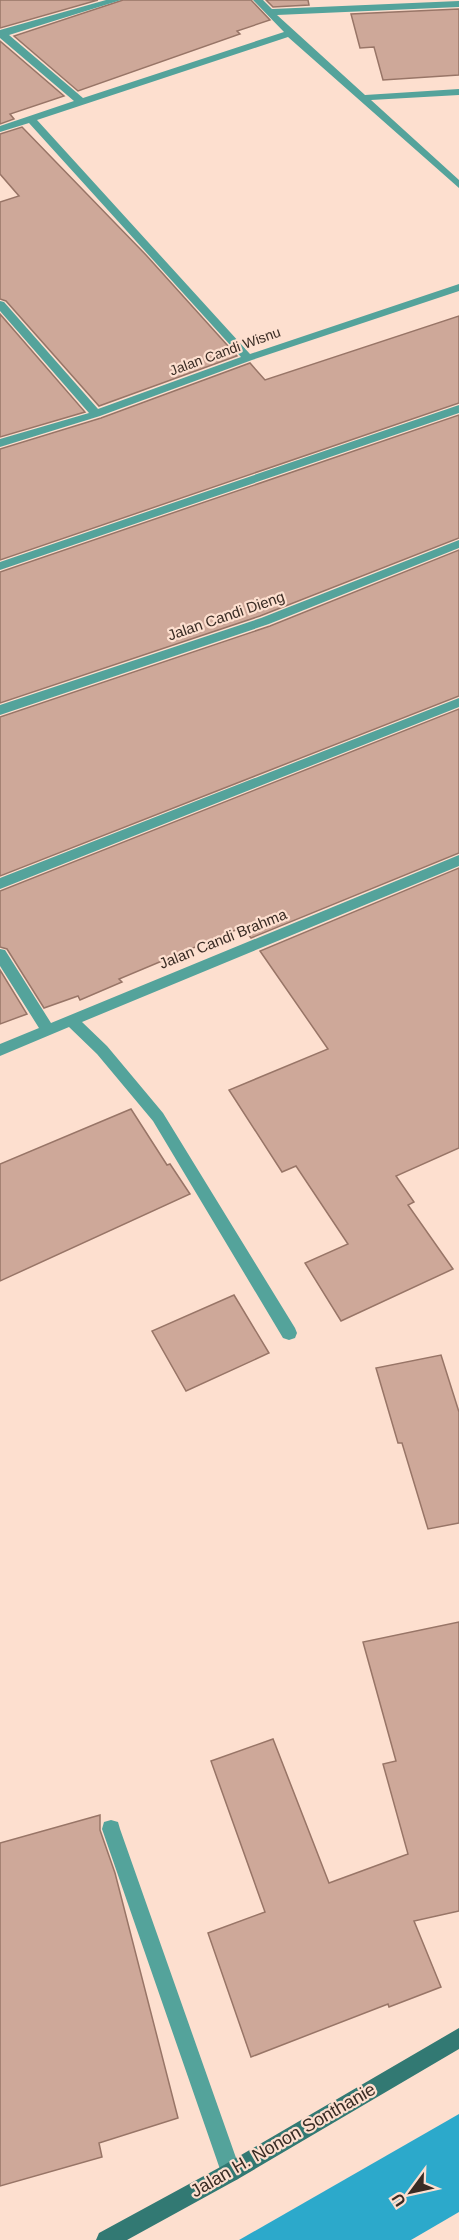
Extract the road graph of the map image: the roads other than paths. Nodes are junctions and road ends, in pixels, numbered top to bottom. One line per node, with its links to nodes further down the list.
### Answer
1 (116, 0): 6 (street)
2 (258, 0): 4 (street)
3 (459, 4): 4 (street)
4 (270, 12): 5 (street)
5 (290, 33): 8 (street); 9 (street)
6 (1, 34): 9 (street)
7 (459, 92): 8 (street)
8 (363, 98): 13 (street)
9 (81, 102): 10 (street)
10 (31, 119): 11 (street); 17 (street)
11 (0, 129)
12 (459, 167): 13 (street)
13 (440, 168): 14 (street)
14 (459, 185)
15 (459, 287): 17 (street, Jalan Candi Wisnu)
16 (0, 304): 19 (street)
17 (248, 358): 19 (street, Jalan Candi Wisnu)
18 (459, 410): 22 (street)
19 (96, 414): 20 (street, Jalan Candi Wisnu)
20 (0, 443)
21 (459, 544): 24 (street, Jalan Candi Dieng)
22 (0, 566)
23 (459, 702): 26 (street)
24 (0, 710)
25 (459, 860): 28 (street, Jalan Candi Brahma)
26 (0, 884)
27 (0, 954): 29 (street)
28 (70, 1020): 29 (street, Jalan Candi Brahma); 31 (street)
29 (48, 1030): 30 (street, Jalan Candi Brahma)
30 (0, 1050)
31 (289, 1333)
32 (111, 1829): 34 (street)
33 (459, 2038): 34 (street, Jalan H. Nonon Sonthanie)
34 (231, 2172): 35 (street, Jalan H. Nonon Sonthanie)
35 (106, 2240)

